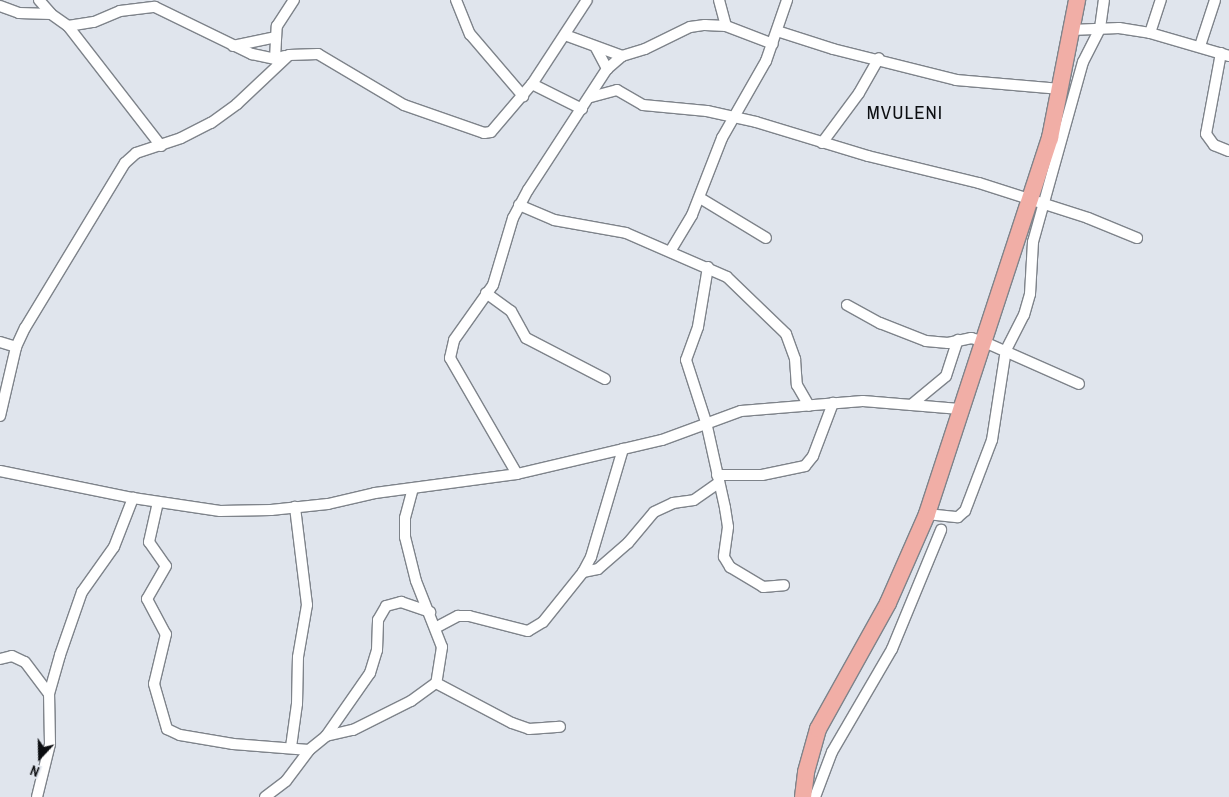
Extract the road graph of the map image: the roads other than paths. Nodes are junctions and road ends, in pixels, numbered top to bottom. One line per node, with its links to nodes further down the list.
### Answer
1 (39, 0): 13 (street)
2 (294, 0): 21 (street)
3 (456, 0): 34 (street)
4 (587, 0): 20 (street)
5 (718, 0): 15 (street)
6 (787, 0): 18 (street)
7 (1077, 0): 17 (main road)
8 (1104, 0): 16 (street)
9 (1161, 0): 19 (street)
10 (1215, 0): 24 (street)
11 (152, 4): 14 (street); 23 (street)
12 (0, 6): 13 (street)
13 (51, 14): 14 (street)
14 (68, 26): 40 (street)
15 (726, 26): 22 (street); 28 (street)
16 (1100, 28): 17 (street); 19 (street); 39 (street)
17 (1071, 30): 33 (main road)
18 (776, 31): 22 (street); 29 (street)
19 (1150, 33): 24 (street)
20 (565, 35): 25 (street); 32 (street)
21 (276, 37): 23 (street); 30 (street)
22 (773, 44): 37 (street)
23 (233, 46): 30 (street)
24 (1200, 46): 27 (street)
25 (596, 48): 28 (street); 31 (street)
26 (289, 55): 30 (street); 34 (street); 40 (street)
27 (1225, 55): 41 (street)
28 (622, 56): 31 (street)
29 (879, 58): 33 (street); 38 (street)
30 (275, 59)
31 (607, 69): 35 (street)
32 (532, 84): 34 (street); 36 (street)
33 (1061, 89): 39 (main road)
34 (523, 96)
35 (591, 97): 36 (street); 37 (street)
36 (582, 109): 44 (street)
37 (735, 117): 38 (street); 42 (street)
38 (822, 143): 43 (street)
39 (1055, 143): 43 (main road)
40 (161, 146): 54 (street)
41 (1229, 151)
42 (700, 198): 45 (street); 47 (street)
43 (1037, 201): 46 (street); 52 (main road); 55 (street)
44 (519, 205): 47 (street); 49 (street)
45 (766, 238)
46 (1137, 238)
47 (671, 250): 48 (street)
48 (708, 267): 60 (street); 63 (street)
49 (486, 294): 56 (street); 66 (street)
50 (847, 305): 51 (street)
51 (958, 340): 52 (street); 59 (street)
52 (982, 340): 55 (street); 61 (main road)
53 (0, 342): 54 (street)
54 (16, 347): 62 (street)
55 (1006, 350): 57 (street); 73 (street)
56 (605, 379)
57 (1079, 384)
58 (832, 403): 59 (street); 60 (street); 67 (street)
59 (911, 405): 61 (street)
60 (810, 406): 63 (street)
61 (960, 409): 72 (main road)
62 (0, 416)
63 (706, 422): 64 (street); 67 (street)
64 (623, 449): 66 (street); 75 (street)
65 (0, 471): 69 (street)
66 (517, 474): 68 (street)
67 (718, 479): 75 (street); 76 (street)
68 (413, 488): 71 (street); 77 (street)
69 (132, 498): 70 (street); 81 (street)
70 (158, 502): 71 (street); 84 (street)
71 (295, 507): 84 (street)
72 (933, 515): 73 (street); 74 (street); 88 (main road)
73 (958, 517): 74 (street)
74 (941, 530): 89 (street)
75 (583, 572): 78 (street)
76 (784, 586)
77 (430, 612): 78 (street); 83 (street)
78 (437, 627): 80 (street)
79 (0, 658): 81 (street)
80 (436, 683): 82 (street); 83 (street)
81 (49, 694): 86 (street)
82 (560, 727)
83 (326, 736): 85 (street)
84 (291, 747): 85 (street)
85 (309, 750): 87 (street)
86 (37, 797)
87 (265, 797)
88 (803, 797)
89 (815, 797)

